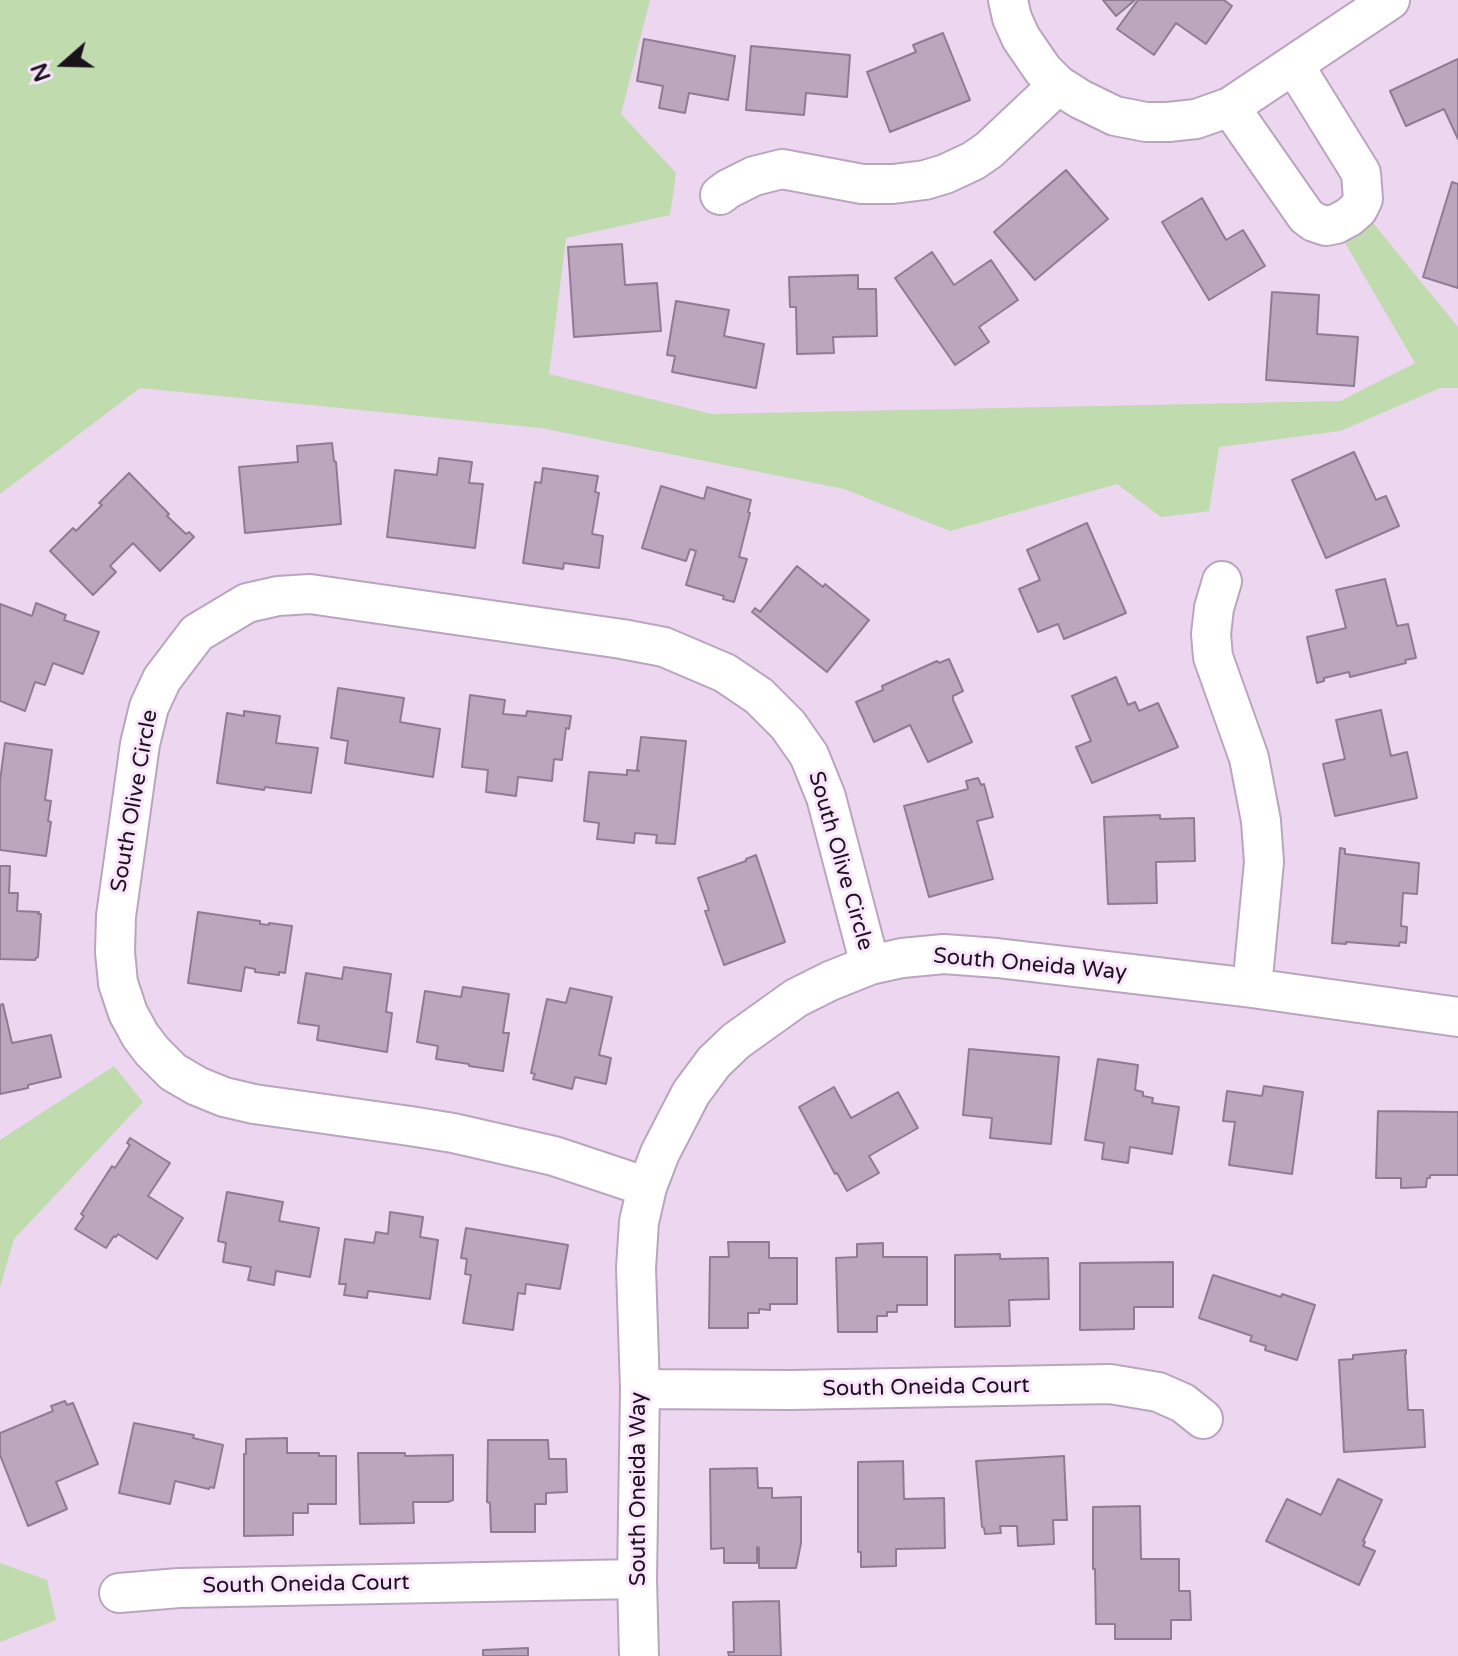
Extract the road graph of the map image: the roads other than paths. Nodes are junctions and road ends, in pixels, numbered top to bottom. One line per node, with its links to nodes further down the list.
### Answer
1 (1008, 0): 4 (street)
2 (1390, 0): 3 (street)
3 (1294, 65): 5 (street); 5 (street)
4 (1058, 85): 5 (street); 6 (street)
5 (1230, 107)
6 (720, 195)
7 (1222, 581): 9 (street)
8 (870, 965): 9 (street, South Oneida Way); 11 (street, South Oneida Way); 11 (street, South Olive Circle)
9 (1252, 988): 10 (street, South Oneida Way)
10 (1458, 1017)
11 (647, 1187): 12 (street, South Oneida Way)
12 (640, 1389): 13 (street, South Oneida Court); 14 (street, South Oneida Way)
13 (1203, 1419)
14 (637, 1579): 15 (street, South Oneida Court); 16 (street, South Oneida Way)
15 (119, 1593)
16 (639, 1656)

